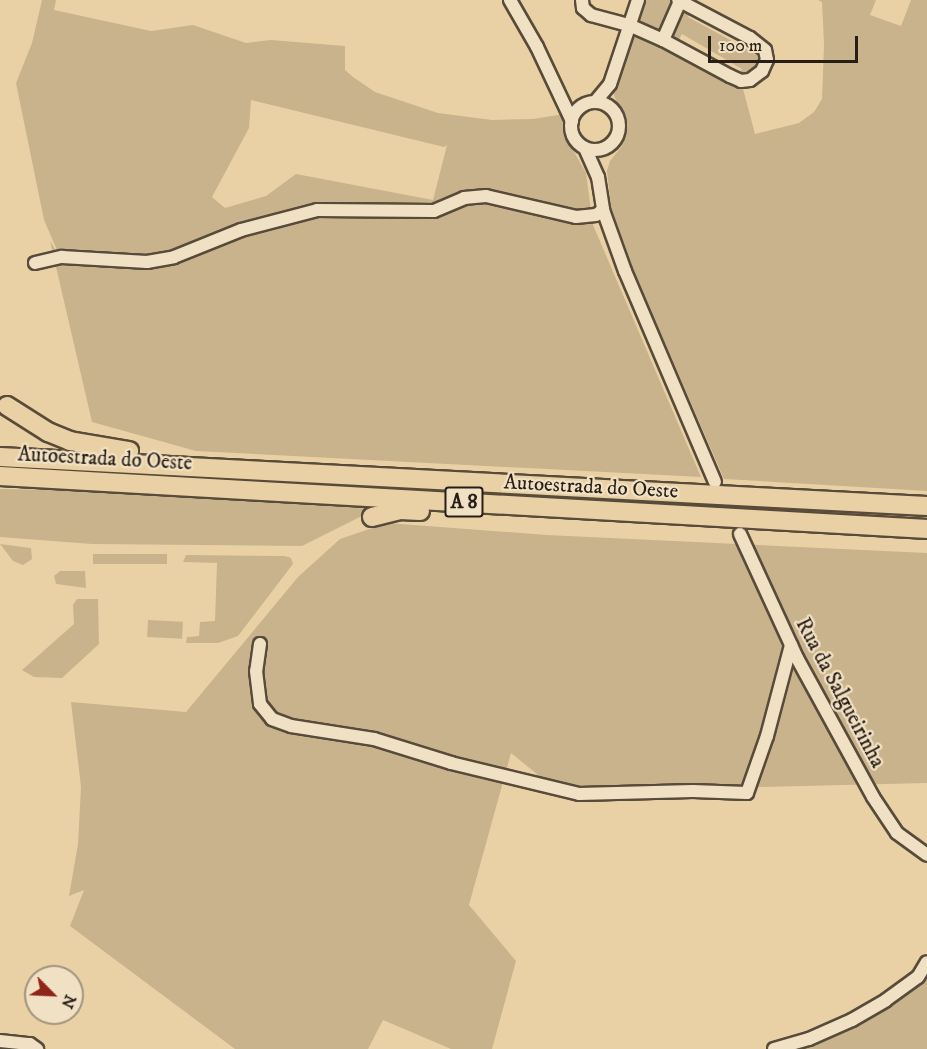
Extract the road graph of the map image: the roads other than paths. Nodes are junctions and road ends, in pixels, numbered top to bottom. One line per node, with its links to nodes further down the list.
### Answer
1 (510, 0): 8 (street)
2 (582, 0): 5 (street)
3 (638, 0): 5 (street)
4 (679, 1): 6 (street); 6 (street)
5 (629, 25): 6 (street); 7 (street)
6 (663, 40)
7 (610, 84): 9 (street); 10 (street)
8 (563, 99): 9 (street); 11 (street)
9 (589, 104): 10 (street); 11 (street)
10 (614, 112): 13 (street)
11 (572, 121): 12 (street)
12 (585, 148): 13 (street); 14 (street)
13 (605, 148): 14 (street)
14 (598, 177): 15 (street)
15 (603, 210): 16 (street); 21 (street)
16 (35, 263)
17 (7, 406): 19 (highway)
18 (0, 458): 19 (highway, Autoestrada do Oeste / A 8)
19 (222, 467): 22 (highway, Autoestrada do Oeste / A 8)
20 (0, 476): 23 (highway, Autoestrada do Oeste / A 8)
21 (715, 482)
22 (927, 506)
23 (609, 510): 24 (highway); 25 (highway, Autoestrada do Oeste / A 8)
24 (372, 517)
25 (927, 529)
26 (740, 534): 28 (street, Rua da Salgueirinha)
27 (261, 644): 28 (street)
28 (791, 645): 29 (street, Rua da Salgueirinha)
29 (927, 855)
30 (927, 962): 33 (street)
31 (0, 1041): 32 (street)
32 (36, 1049)
33 (774, 1049)

